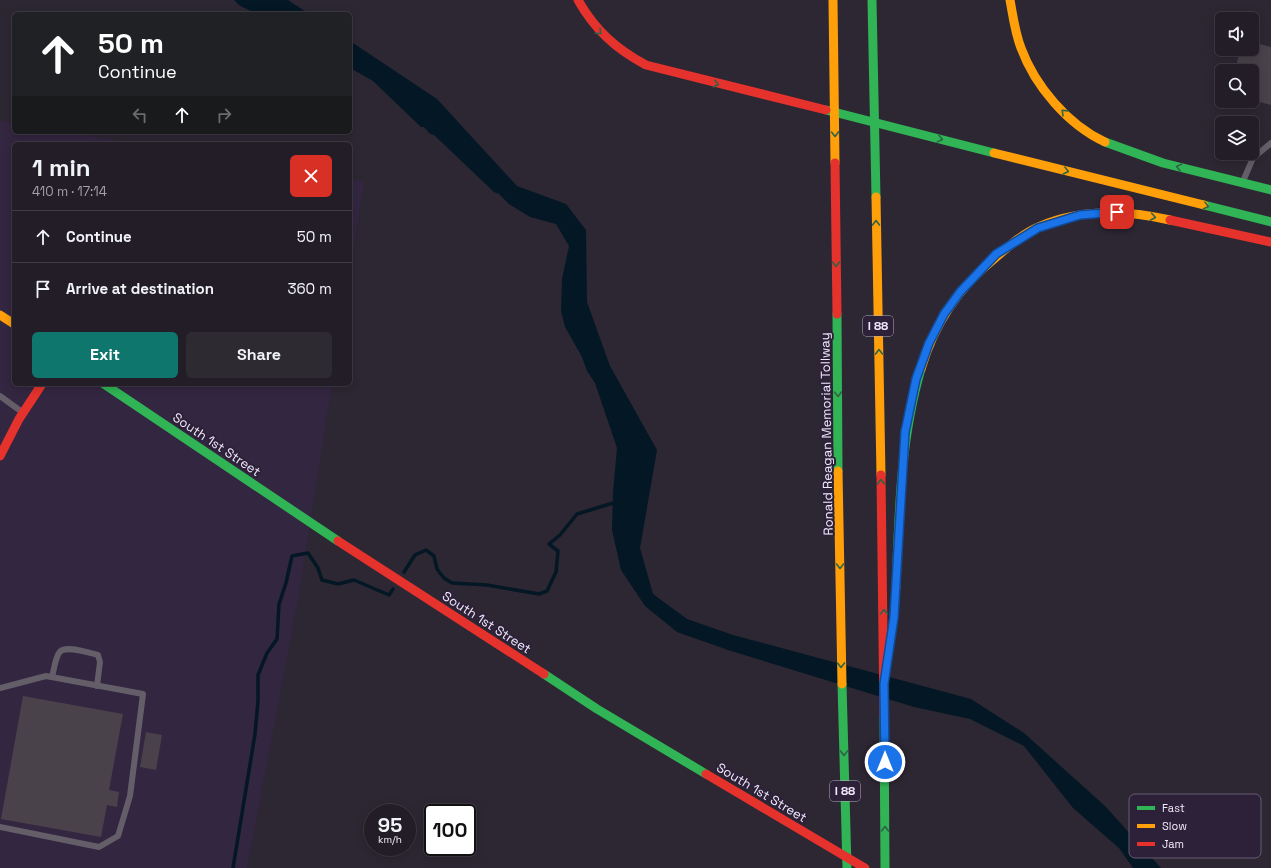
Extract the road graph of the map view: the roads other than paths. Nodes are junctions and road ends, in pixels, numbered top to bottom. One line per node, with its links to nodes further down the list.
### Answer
1 (578, 0): 10 (main road, one-way to 10)
2 (589, 0): 7 (main road)
3 (833, 0): 9 (main road, Ronald Reagan Memorial Tollway / I 88)
4 (872, 0): 27 (main road, I 88, one-way to 4)
5 (1010, 0): 14 (main road, one-way to 5)
6 (824, 31): 9 (main road)
7 (643, 52)
8 (662, 59): 10 (main road)
9 (834, 82): 32 (main road, Ronald Reagan Memorial Tollway / I 88, one-way to 32)
10 (812, 102): 11 (main road)
11 (901, 125): 13 (main road); 16 (main road, one-way to 16)
12 (1271, 143): 14 (lane)
13 (1112, 172)
14 (1243, 183): 15 (main road)
15 (1271, 190)
16 (1271, 222)
17 (1271, 242): 25 (main road, one-way to 17)
18 (0, 315): 19 (main road)
19 (12, 323)
20 (41, 386): 23 (main road)
21 (115, 387): 33 (main road, South 1st Street)
22 (0, 396): 23 (lane)
23 (23, 413): 24 (main road)
24 (0, 456)
25 (895, 601)
26 (893, 624): 27 (main road)
27 (886, 651): 34 (main road, one-way to 27)
28 (52, 677): 29 (lane); 29 (lane); 30 (lane)
29 (97, 686): 31 (lane)
30 (0, 688)
31 (0, 827)
32 (847, 868)
33 (865, 868)
34 (885, 868)

